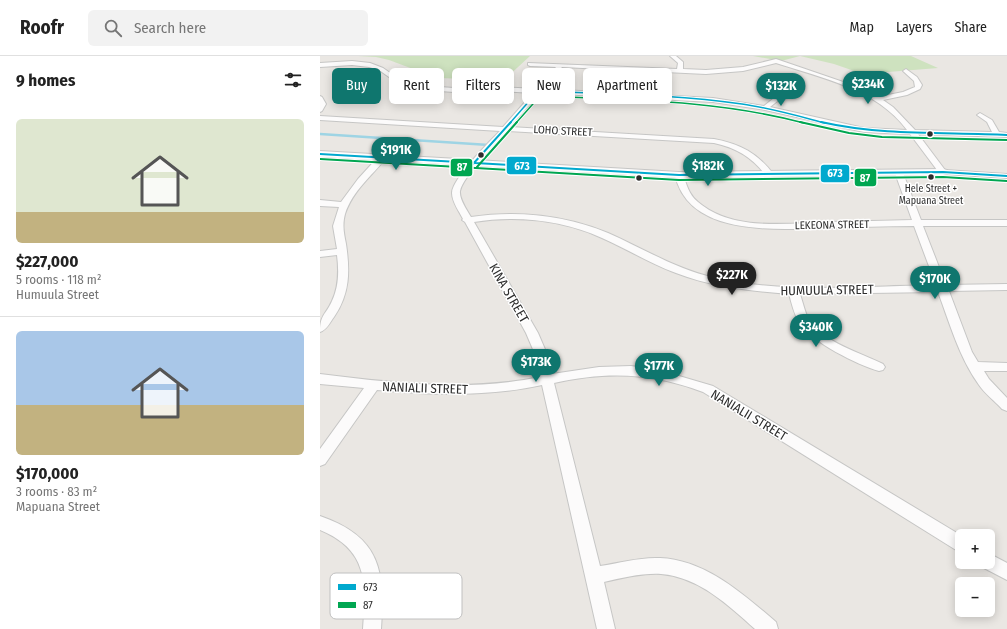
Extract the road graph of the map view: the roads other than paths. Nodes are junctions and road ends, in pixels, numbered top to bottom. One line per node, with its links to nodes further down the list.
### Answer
1 (673, 56): 5 (street)
2 (320, 64): 7 (street)
3 (530, 64): 4 (street)
4 (560, 66): 5 (street)
5 (680, 71): 11 (street)
6 (906, 71): 11 (street)
7 (522, 91)
8 (575, 93): 13 (street)
9 (777, 95): 13 (street)
10 (320, 98): 14 (street)
11 (877, 99): 18 (street)
12 (526, 104): 17 (street, KINA STREET)
13 (765, 108): 18 (street)
14 (320, 110)
15 (980, 115): 19 (street)
16 (320, 118): 17 (street, LOHO STREET)
17 (504, 128): 23 (street, KINA STREET); 27 (street, LOHO STREET)
18 (913, 132): 19 (street); 24 (street)
19 (997, 134): 20 (street)
20 (1007, 136)
21 (320, 154): 22 (street)
22 (382, 158): 23 (street); 30 (street)
23 (473, 164): 26 (street); 31 (street, KINA STREET)
24 (943, 172): 25 (street); 28 (street)
25 (899, 173): 27 (street); 32 (street)
26 (679, 175): 27 (street); 32 (street, LEKEONA STREET)
27 (770, 175)
28 (1007, 176)
29 (320, 203): 30 (street)
30 (344, 205): 34 (street)
31 (467, 220): 38 (street, HUMUULA STREET); 44 (street, KINA STREET)
32 (918, 223): 33 (street, LEKEONA STREET); 37 (street)
33 (1007, 223)
34 (342, 250): 35 (street); 39 (street)
35 (320, 254)
36 (1007, 287): 37 (street, HUMUULA STREET)
37 (943, 288): 38 (street, HUMUULA STREET); 40 (street)
38 (794, 291): 41 (street)
39 (320, 328)
40 (974, 366): 42 (street); 46 (street)
41 (879, 367)
42 (1007, 367)
43 (320, 379): 45 (street, NANIALII STREET)
44 (548, 380): 45 (street, NANIALII STREET); 49 (street, NANIALII STREET); 53 (street, KINA STREET)
45 (373, 386): 47 (street)
46 (1007, 406)
47 (320, 460)
48 (320, 523): 52 (street)
49 (955, 541)
50 (995, 565): 51 (street)
51 (1007, 572)
52 (371, 573)
53 (595, 575): 56 (street, KINA STREET); 57 (street)
54 (372, 619): 55 (street)
55 (372, 629)
56 (606, 629)
57 (769, 629)

